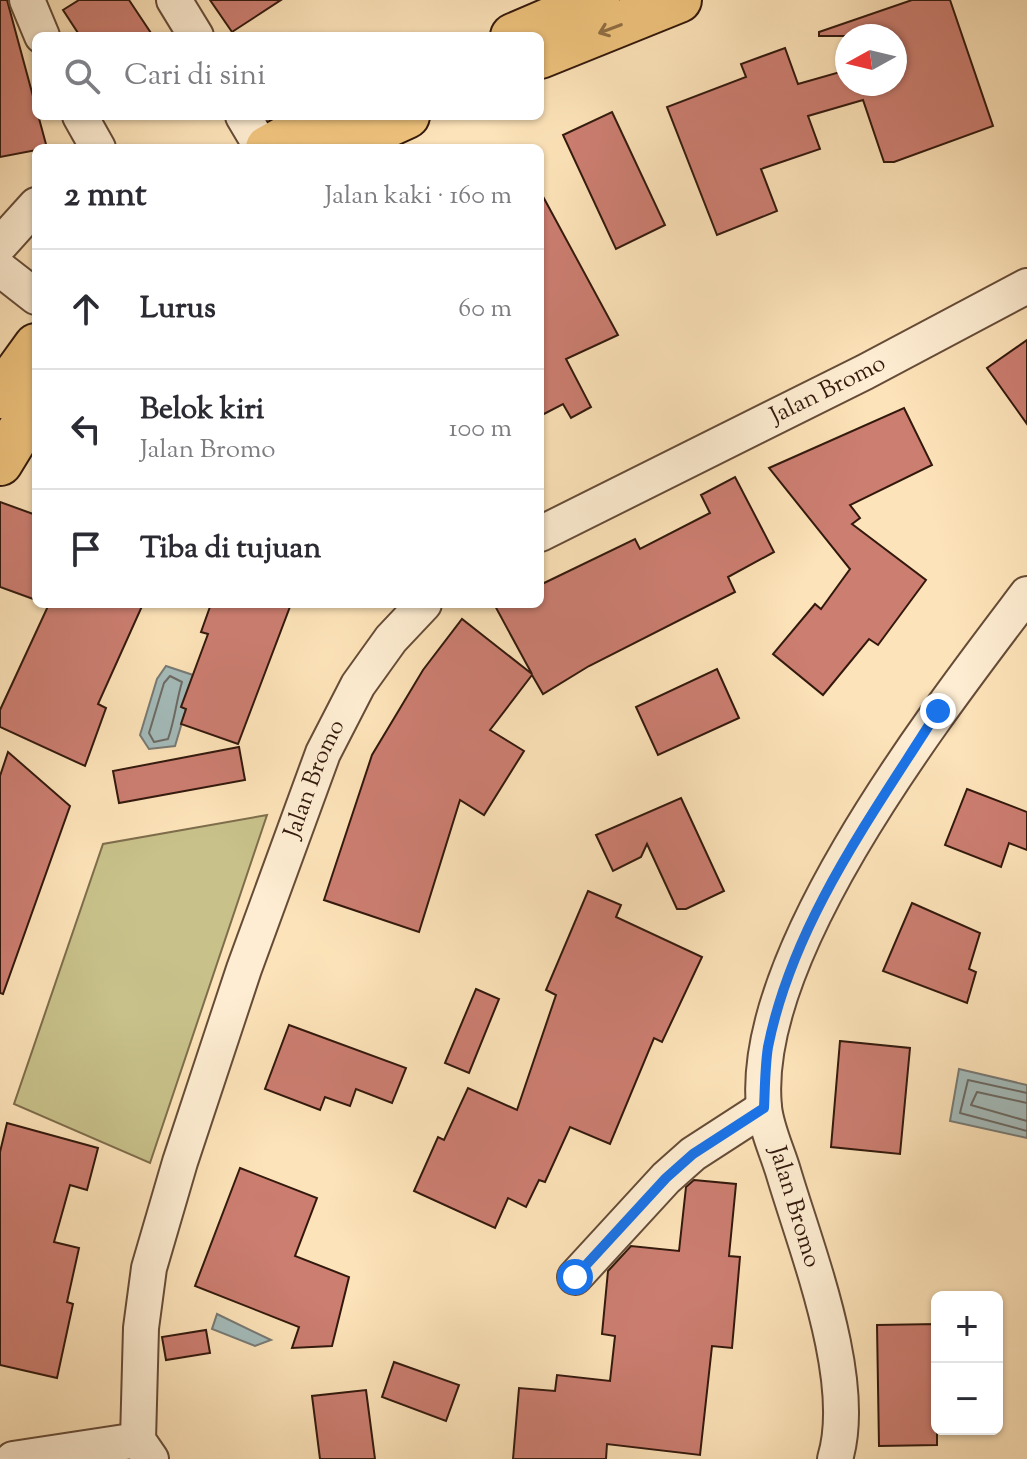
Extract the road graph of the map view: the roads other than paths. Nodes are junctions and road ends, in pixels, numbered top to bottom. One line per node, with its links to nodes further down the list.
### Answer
1 (27, 0): 5 (street)
2 (174, 0): 6 (street)
3 (597, 0): 7 (highway)
4 (679, 0): 8 (highway, one-way to 8)
5 (40, 32)
6 (194, 32)
7 (522, 32)
8 (544, 54)
9 (82, 120): 13 (street)
10 (245, 120): 14 (street)
11 (319, 120): 15 (highway)
12 (398, 120): 16 (highway)
13 (96, 144)
14 (260, 144)
15 (275, 144)
16 (346, 144)
17 (32, 209): 18 (street)
18 (0, 245)
19 (0, 269): 21 (street)
20 (1027, 286): 26 (street, Jalan Bromo)
21 (32, 294)
22 (32, 352): 23 (highway)
23 (0, 396)
24 (32, 411): 25 (highway)
25 (0, 463)
26 (544, 532)
27 (1027, 594): 29 (street, Jalan Bromo)
28 (420, 608): 31 (street, Jalan Bromo)
29 (764, 1108): 30 (street); 33 (street, Jalan Bromo)
30 (575, 1277)
31 (145, 1449): 32 (street, Jalan Bromo)
32 (13, 1459)
33 (835, 1459)

